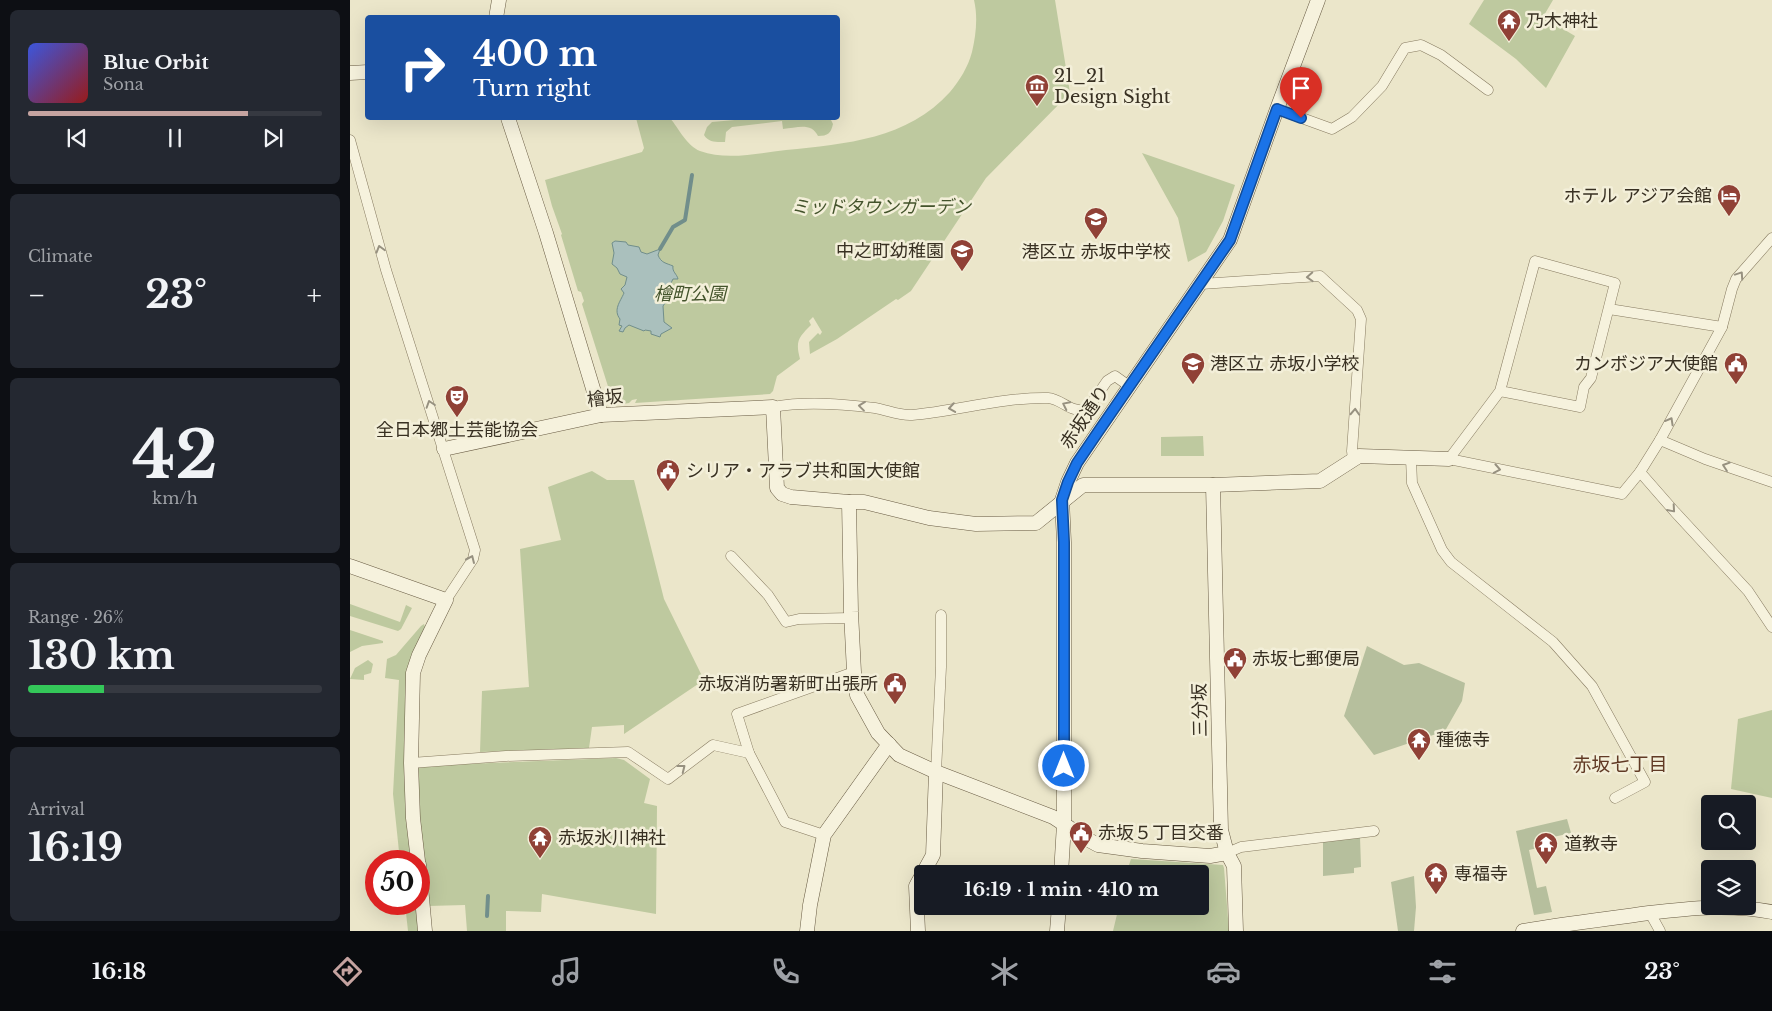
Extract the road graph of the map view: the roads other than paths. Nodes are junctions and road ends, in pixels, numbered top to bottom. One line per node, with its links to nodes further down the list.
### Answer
1 (499, 0): 3 (street)
2 (1315, 1): 7 (street, 赤坂通り)
3 (496, 15)
4 (365, 72): 5 (street)
5 (350, 73)
6 (1488, 90): 7 (street)
7 (1277, 109): 11 (street, 赤坂通り)
8 (509, 120): 17 (street)
9 (350, 140): 19 (street, one-way to 9)
10 (1772, 238): 13 (street, one-way to 10)
11 (1201, 284): 14 (street, 赤坂通り); 22 (street, one-way to 11)
12 (1609, 309): 13 (street); 15 (street); 15 (street)
13 (1722, 327): 18 (street, one-way to 13)
14 (1129, 386): 16 (street, one-way to 16); 26 (street, 赤坂通り)
15 (1500, 391): 21 (street)
16 (773, 407): 17 (street, 檜坂); 27 (street)
17 (601, 415): 19 (street, 檜坂)
18 (1660, 440): 23 (street); 24 (street, one-way to 18)
19 (444, 449): 30 (street, one-way to 19)
20 (1411, 458): 21 (street); 22 (street); 39 (street)
21 (1449, 459): 23 (street, one-way to 23)
22 (1354, 460): 25 (street)
23 (1640, 472): 33 (street, one-way to 33)
24 (1772, 482)
25 (1213, 485): 26 (street); 44 (street, 三分坂)
26 (1062, 500): 27 (street); 40 (street, 赤坂通り)
27 (849, 502): 32 (street)
28 (731, 556): 32 (street)
29 (350, 566): 30 (street)
30 (446, 600): 37 (street)
31 (941, 615): 38 (street)
32 (851, 618): 34 (street)
33 (1772, 627)
34 (854, 672): 35 (street); 36 (street)
35 (889, 744): 38 (street); 42 (street)
36 (749, 753): 37 (street, one-way to 36); 42 (street)
37 (411, 763): 43 (street)
38 (936, 772): 40 (street); 53 (street)
39 (1615, 798)
40 (1064, 824): 44 (street); 45 (street, 赤坂通り)
41 (1374, 831): 44 (street)
42 (824, 835): 52 (street)
43 (418, 850)
44 (1227, 853): 55 (street, 三分坂)
45 (1062, 865)
46 (1772, 912): 47 (street)
47 (1650, 913): 50 (street); 57 (street)
48 (424, 915): 51 (street)
49 (1058, 915): 54 (street)
50 (1588, 926): 56 (street)
51 (425, 931)
52 (807, 931)
53 (918, 931)
54 (1057, 931)
55 (1236, 931)
56 (1523, 931)
57 (1660, 931)

